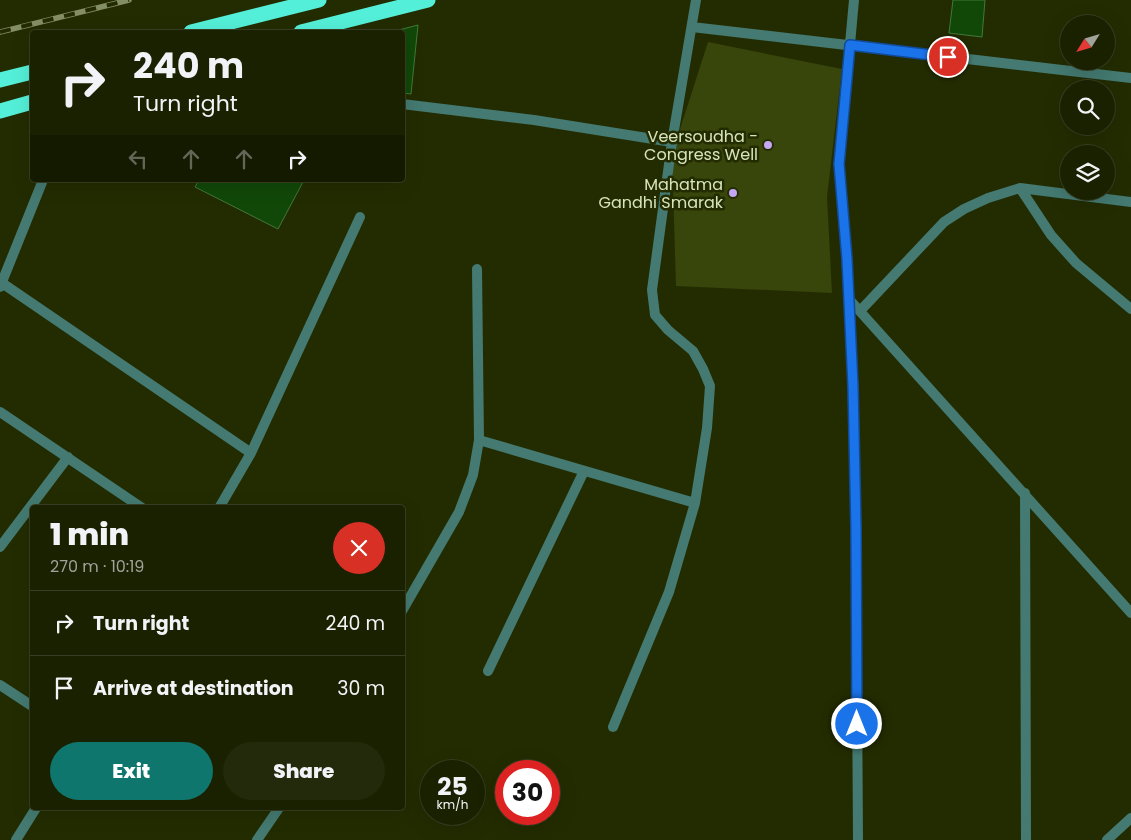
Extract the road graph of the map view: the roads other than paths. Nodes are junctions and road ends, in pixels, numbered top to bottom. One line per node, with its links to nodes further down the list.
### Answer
1 (319, 0): 6 (highway)
2 (428, 0): 7 (highway)
3 (696, 0): 5 (street)
4 (854, 0): 8 (street)
5 (692, 27): 8 (street); 15 (street)
6 (199, 30)
7 (309, 30)
8 (850, 45): 10 (street); 22 (street)
9 (30, 72): 11 (highway)
10 (1131, 78)
11 (0, 80)
12 (30, 103): 14 (highway)
13 (405, 104): 15 (street)
14 (0, 111)
15 (672, 142): 31 (street)
16 (42, 182): 21 (street)
17 (1020, 188): 18 (street); 23 (street); 24 (street)
18 (1131, 202)
19 (360, 217): 27 (street)
20 (477, 269): 26 (street)
21 (1, 285): 27 (street)
22 (848, 298): 24 (street); 49 (street)
23 (1131, 309)
24 (860, 311): 30 (street)
25 (0, 412): 28 (street)
26 (478, 440): 29 (street); 37 (street)
27 (251, 453): 34 (street)
28 (68, 457): 32 (street); 33 (street)
29 (584, 471): 31 (street); 39 (street)
30 (1025, 493): 38 (street); 50 (street)
31 (695, 502): 42 (street)
32 (32, 505)
33 (138, 505)
34 (220, 505)
35 (30, 507): 36 (street)
36 (0, 547)
37 (405, 606)
38 (1131, 613)
39 (488, 670)
40 (0, 685): 41 (street)
41 (30, 705)
42 (613, 727)
43 (35, 810): 47 (street)
44 (278, 810): 48 (street)
45 (1127, 822): 46 (street); 51 (street)
46 (1131, 835)
47 (16, 840)
48 (257, 840)
49 (858, 840)
50 (1026, 840)
51 (1107, 840)

